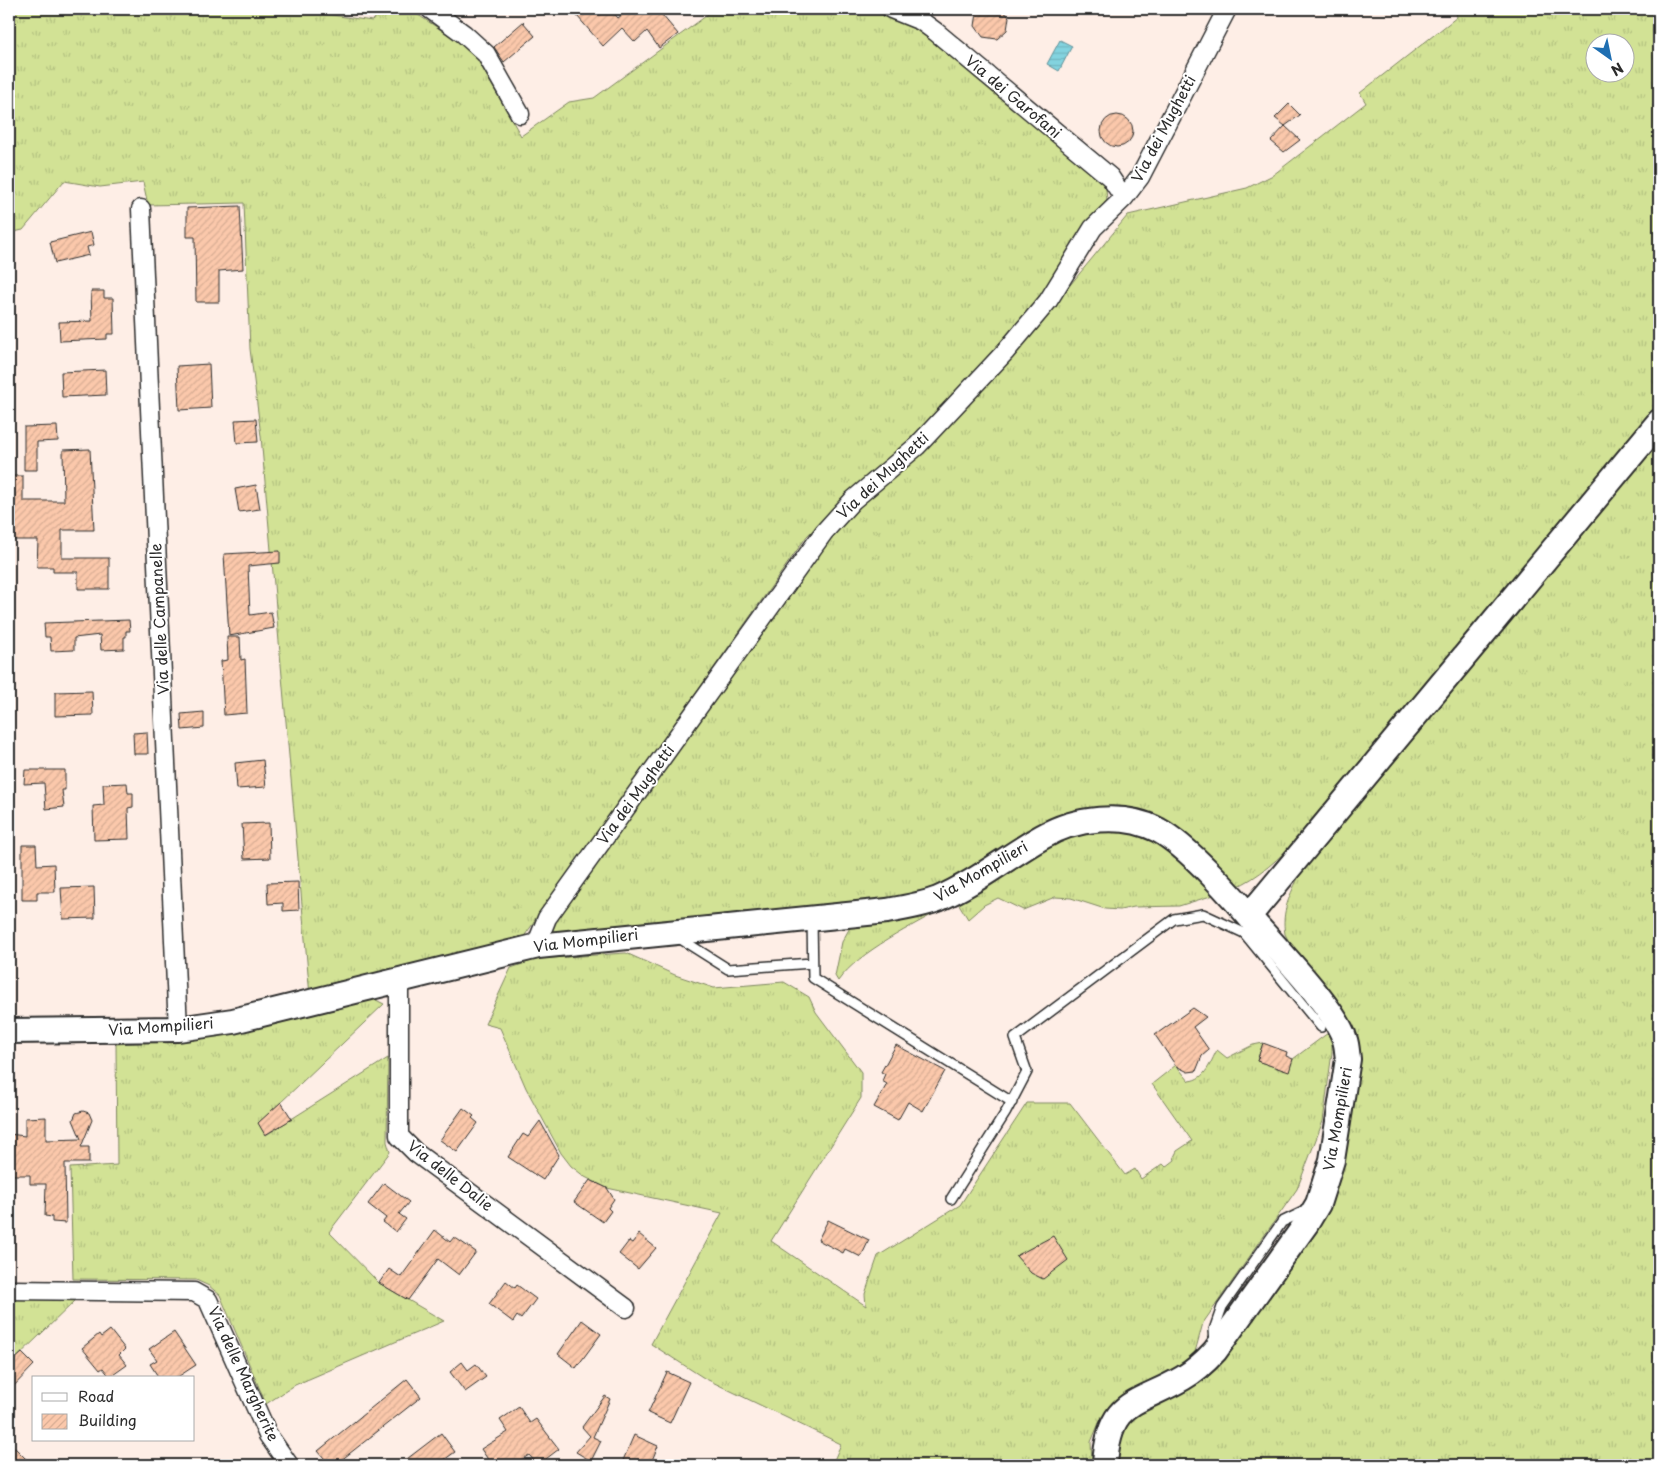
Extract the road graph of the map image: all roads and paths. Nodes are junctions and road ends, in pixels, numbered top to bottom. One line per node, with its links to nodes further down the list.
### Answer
1 (430, 9): 4 (street)
2 (891, 9): 5 (street, Via dei Garofani)
3 (1227, 9): 5 (street, Via dei Mughetti)
4 (520, 114)
5 (1124, 198): 11 (street, Via dei Mughetti)
6 (141, 209): 15 (street, Via delle Campanelle)
7 (1659, 422): 8 (street)
8 (1249, 916): 9 (street, Via Mompilieri); 22 (street, Via Mompilieri)
9 (812, 917): 10 (street, Via Mompilieri); 12 (lane)
10 (670, 932): 11 (street, Via Mompilieri); 12 (lane)
11 (538, 946): 13 (street, Via Mompilieri)
12 (812, 963): 17 (lane)
13 (399, 980): 15 (street, Via Mompilieri); 20 (street, Via delle Dalie)
14 (1321, 1027): 17 (lane)
15 (178, 1029): 16 (street, Via Mompilieri)
16 (9, 1031)
17 (1012, 1102): 18 (lane)
18 (951, 1199)
19 (9, 1290): 21 (street, Via delle Margherite)
20 (626, 1308)
21 (290, 1465)
22 (1105, 1465)

